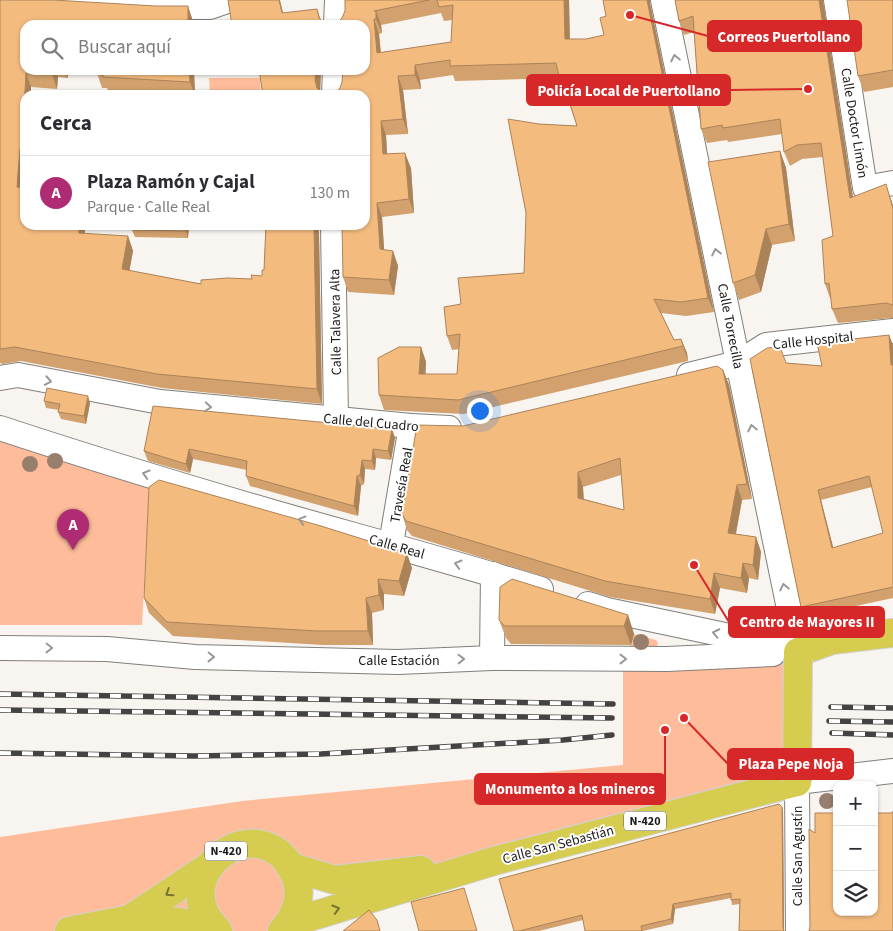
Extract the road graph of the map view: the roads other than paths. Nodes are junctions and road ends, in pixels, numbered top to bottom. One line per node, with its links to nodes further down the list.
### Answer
1 (50, 0): 2 (street)
2 (230, 0)
3 (337, 0): 6 (street)
4 (663, 0): 12 (street, Calle Torrecilla, one-way to 4)
5 (836, 0): 9 (street, Calle Doctor Limón)
6 (336, 20)
7 (335, 75): 8 (street)
8 (334, 90)
9 (893, 183)
10 (333, 230): 15 (street, Calle Talavera Alta)
11 (893, 332): 12 (street, Calle Hospital)
12 (738, 363): 14 (street); 24 (street, Calle Torrecilla, one-way to 12)
13 (0, 378): 15 (street, Calle del Cuadro, one-way to 15)
14 (672, 378)
15 (336, 419): 16 (street, Calle del Cuadro)
16 (411, 426): 17 (street, Calle del Cuadro); 19 (street, Travesía Real)
17 (475, 426)
18 (0, 428): 19 (street, Calle Real, one-way to 18)
19 (391, 544): 20 (street, Calle Real, one-way to 19)
20 (493, 574): 21 (street, Calle Real); 25 (street)
21 (669, 623): 24 (street, Calle Real, one-way to 21); 26 (street)
22 (893, 633): 24 (highway)
23 (0, 648): 25 (street, Calle Estación, one-way to 25)
24 (798, 656): 26 (street, Calle Estación); 28 (highway, bridge)
25 (492, 658): 26 (street, Calle Estación, one-way to 26)
26 (667, 659)
27 (893, 771): 28 (street)
28 (797, 782): 29 (highway, Calle San Sebastián / N-420); 36 (street, Calle San Agustín)
29 (494, 860): 31 (highway, Calle San Sebastián / N-420); 33 (highway, Calle San Sebastián / N-420, one-way to 29)
30 (208, 867): 31 (highway, N-420); 32 (highway, N-420, one-way to 32); 34 (highway, N-420)
31 (291, 867): 33 (highway, N-420)
32 (130, 918): 34 (highway, N-420); 35 (highway, N-420)
33 (286, 927)
34 (216, 929)
35 (69, 931)
36 (798, 931)

